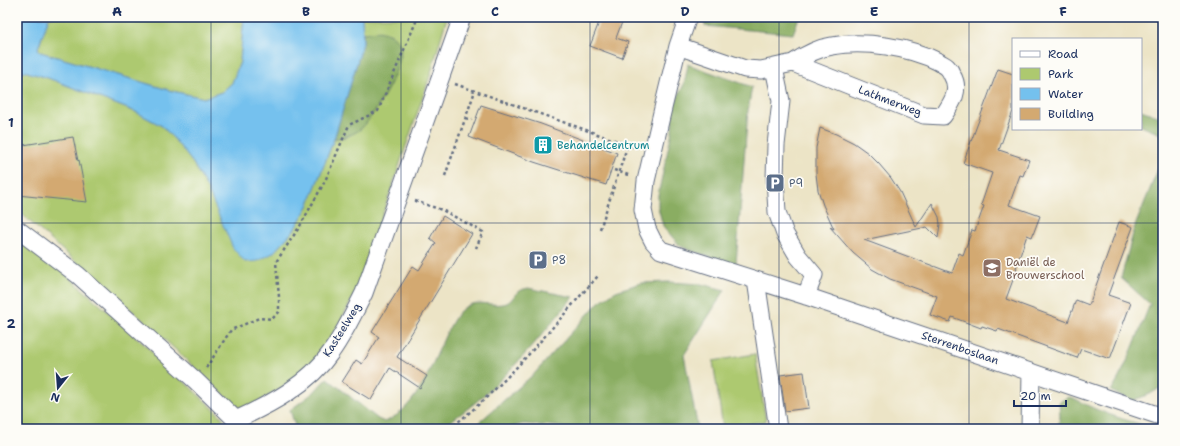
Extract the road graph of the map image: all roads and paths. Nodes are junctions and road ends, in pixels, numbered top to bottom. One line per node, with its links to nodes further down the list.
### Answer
1 (418, 17): 22 (path)
2 (462, 17): 7 (street, Kasteelweg)
3 (688, 17): 4 (street)
4 (678, 46): 6 (street, Lathmerweg); 12 (street)
5 (793, 63): 5 (street, Lathmerweg); 6 (street, Lathmerweg)
6 (774, 68): 20 (street)
7 (439, 79): 8 (path); 14 (street, Kasteelweg)
8 (475, 91): 9 (path); 11 (path)
9 (466, 118): 10 (path); 13 (path)
10 (472, 120)
11 (628, 144): 12 (path); 16 (path)
12 (653, 152): 19 (street, Sterrenboslaan)
13 (445, 176)
14 (397, 197): 17 (path); 22 (street, Kasteelweg)
15 (17, 229): 22 (street, Kasteelweg)
16 (600, 229)
17 (476, 248)
18 (598, 276): 24 (path)
19 (756, 280): 20 (street, Sterrenboslaan); 25 (street)
20 (806, 296): 21 (street, Sterrenboslaan)
21 (1031, 372): 23 (street, Sterrenboslaan); 26 (street)
22 (196, 381)
23 (1163, 415)
24 (449, 429)
25 (778, 429)
26 (1030, 429)

